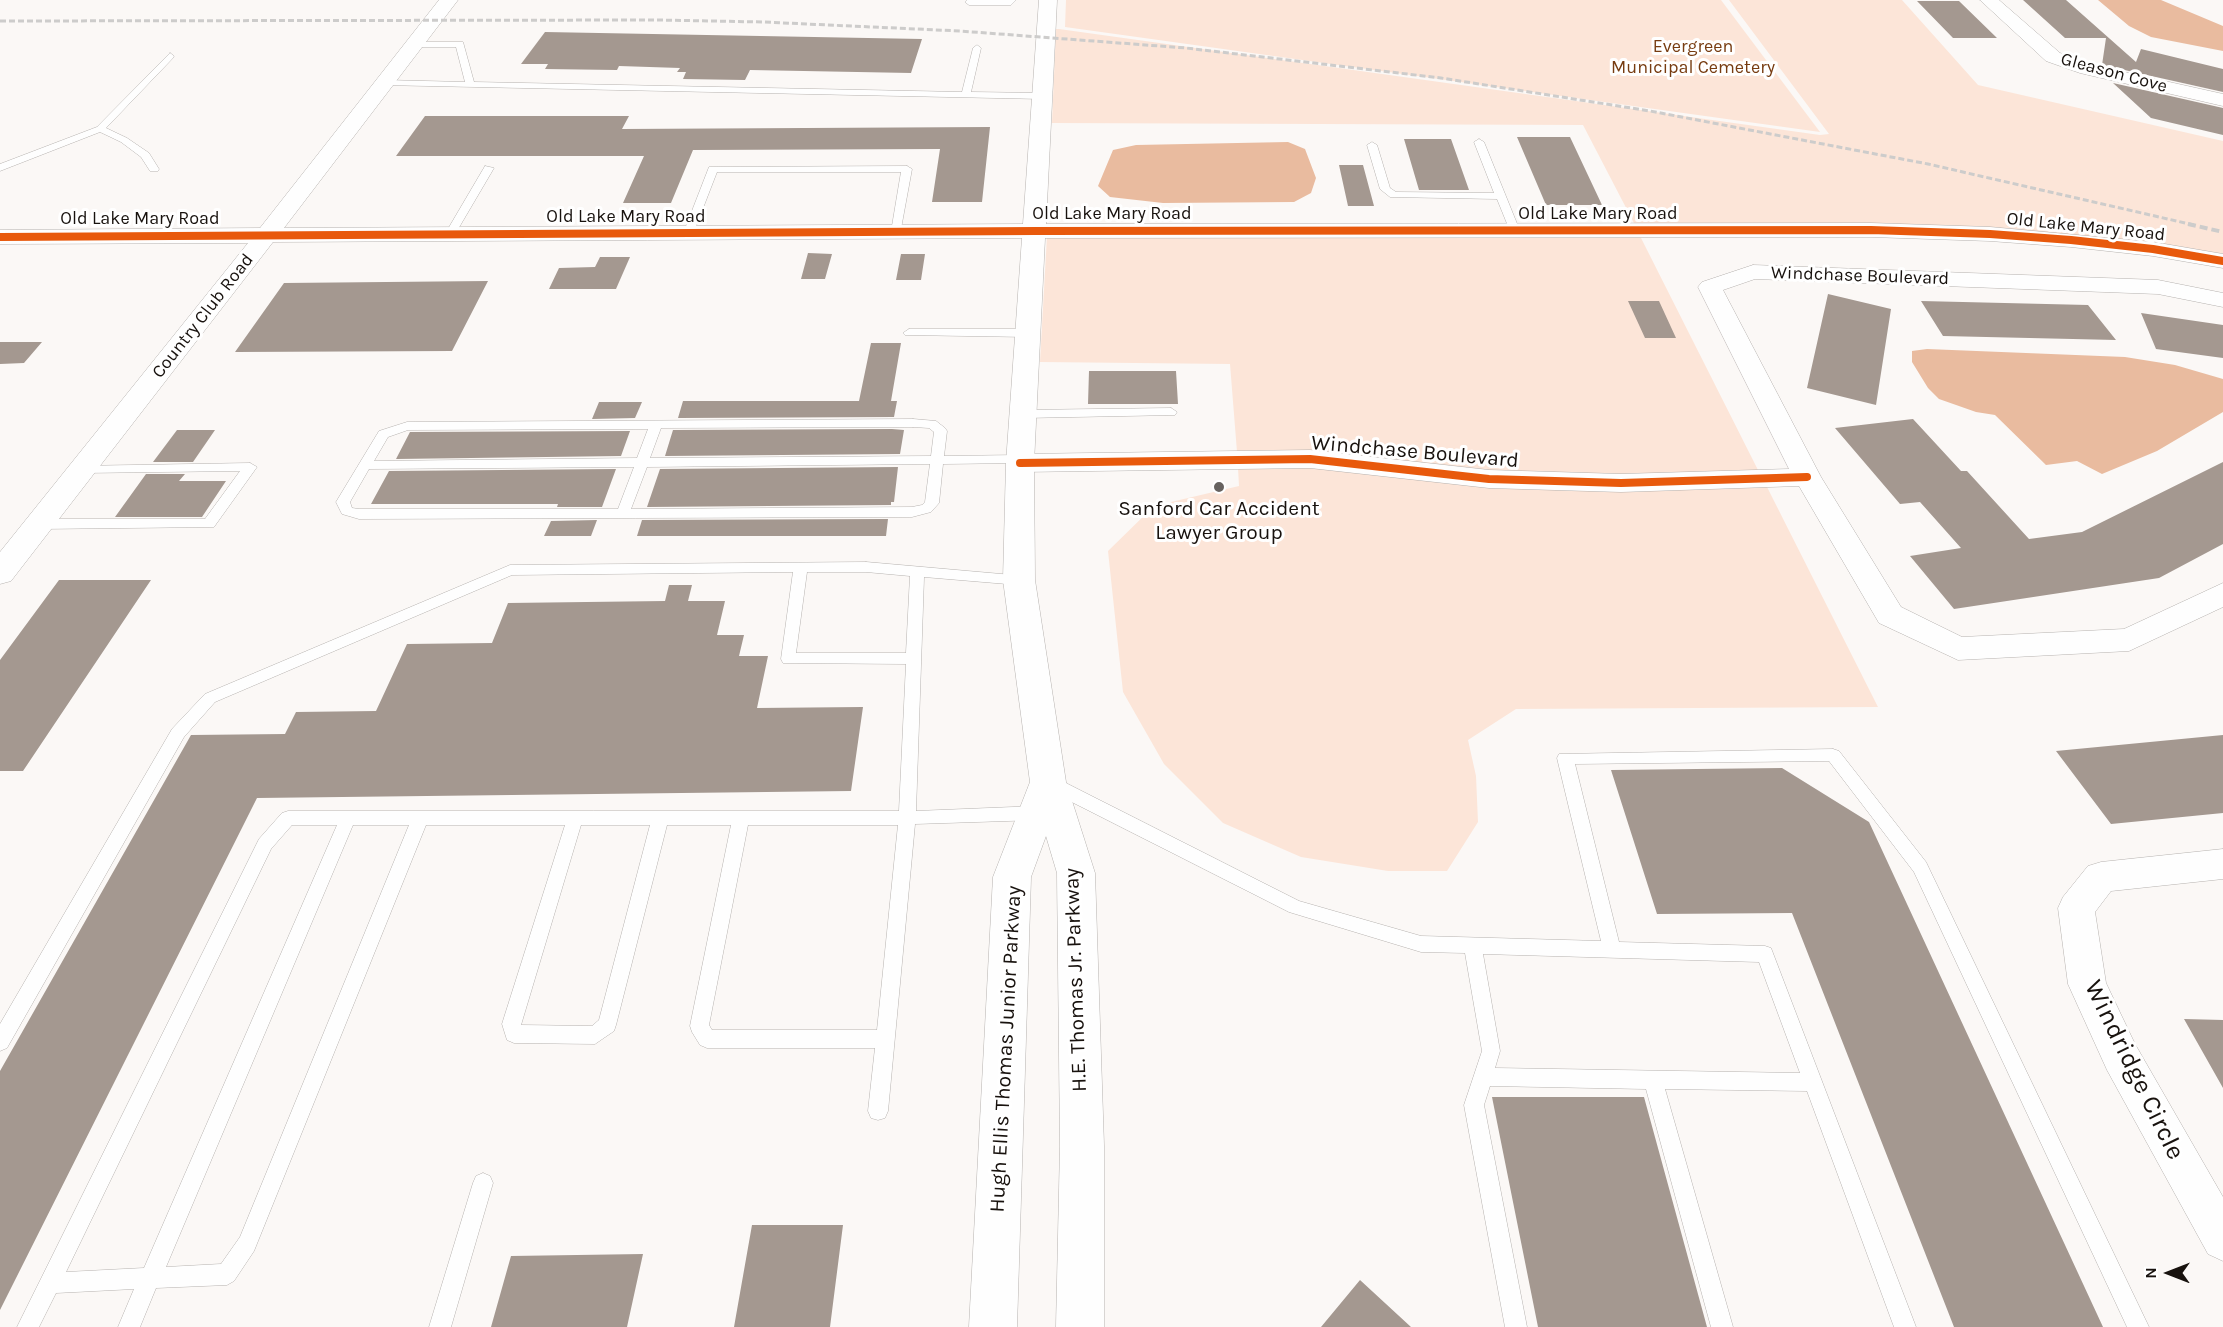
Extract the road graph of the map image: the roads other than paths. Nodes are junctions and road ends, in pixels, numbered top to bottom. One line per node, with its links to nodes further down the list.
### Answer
1 (449, 0): 6 (street, Country Club Road)
2 (1011, 0): 5 (lane)
3 (1048, 0): 12 (street)
4 (1989, 0): 13 (street, Gleason Cove)
5 (969, 2)
6 (414, 44): 9 (street, Country Club Road); 10 (lane)
7 (977, 48): 11 (lane)
8 (170, 56): 14 (lane)
9 (384, 83): 10 (lane); 26 (street, Country Club Road)
10 (470, 84): 11 (lane)
11 (966, 94): 12 (lane)
12 (1043, 96): 21 (street, Hugh Ellis Thomas Junior Parkway)
13 (2223, 100)
14 (100, 129): 17 (lane); 19 (lane)
15 (1479, 142): 20 (lane)
16 (1372, 145): 20 (lane)
17 (0, 168)
18 (489, 168): 24 (lane)
19 (154, 169)
20 (1501, 196): 22 (lane)
21 (1035, 231): 22 (street, Old Lake Mary Road); 23 (street, Old Lake Mary Road); 31 (street, Hugh Ellis Thomas Junior Parkway)
22 (1515, 231): 28 (street, Old Lake Mary Road)
23 (896, 232): 25 (street, Old Lake Mary Road); 25 (lane)
24 (450, 234): 25 (street, Old Lake Mary Road); 26 (street, Old Lake Mary Road)
25 (688, 234)
26 (267, 235): 27 (street, Old Lake Mary Road); 39 (street, Country Club Road)
27 (0, 237)
28 (2223, 261)
29 (2223, 300): 40 (street, Windchase Boulevard)
30 (909, 333): 31 (lane)
31 (1029, 333): 33 (street, Hugh Ellis Thomas Junior Parkway)
32 (1171, 412): 33 (lane)
33 (1023, 414): 36 (street, Hugh Ellis Thomas Junior Parkway)
34 (656, 424): 35 (lane); 37 (lane); 38 (lane)
35 (937, 461): 36 (lane); 37 (lane); 41 (lane)
36 (1020, 461): 40 (street, Windchase Boulevard); 46 (street, Hugh Ellis Thomas Junior Parkway)
37 (642, 463): 38 (lane); 41 (lane)
38 (364, 465): 41 (lane)
39 (81, 469): 42 (street, Country Club Road); 42 (lane)
40 (1807, 477): 47 (street, Windchase Boulevard)
41 (623, 513)
42 (38, 524): 45 (street, Country Club Road)
43 (801, 567): 44 (lane); 48 (lane); 60 (lane)
44 (917, 571): 46 (lane); 48 (lane)
45 (0, 573)
46 (1018, 580): 49 (street, Hugh Ellis Thomas Junior Parkway)
47 (2223, 594)
48 (914, 658): 55 (lane)
49 (1047, 802): 55 (lane); 57 (lane); 72 (street, Hugh Ellis Thomas Junior Parkway); 73 (street, H.E. Thomas Jr. Parkway)
50 (348, 818): 51 (lane); 67 (lane); 68 (lane)
51 (420, 818): 52 (lane); 67 (lane)
52 (575, 818): 53 (lane); 53 (lane)
53 (660, 818): 54 (lane)
54 (741, 818): 55 (lane); 59 (lane)
55 (907, 818): 59 (lane)
56 (2223, 864): 66 (street, Windridge Circle)
57 (1473, 945): 58 (lane); 61 (lane)
58 (1612, 950): 63 (lane); 77 (lane)
59 (885, 1039): 64 (lane)
60 (0, 1042)
61 (1482, 1077): 62 (lane); 74 (lane)
62 (1653, 1080): 63 (lane); 75 (lane)
63 (1813, 1082): 76 (lane)
64 (878, 1111)
65 (483, 1183): 71 (lane)
66 (2223, 1239)
67 (149, 1280): 68 (lane); 70 (lane)
68 (50, 1283): 69 (lane)
69 (28, 1327)
70 (129, 1327)
71 (440, 1327)
72 (993, 1327)
73 (1080, 1327)
74 (1516, 1327)
75 (1722, 1327)
76 (1905, 1327)
77 (2138, 1327)

